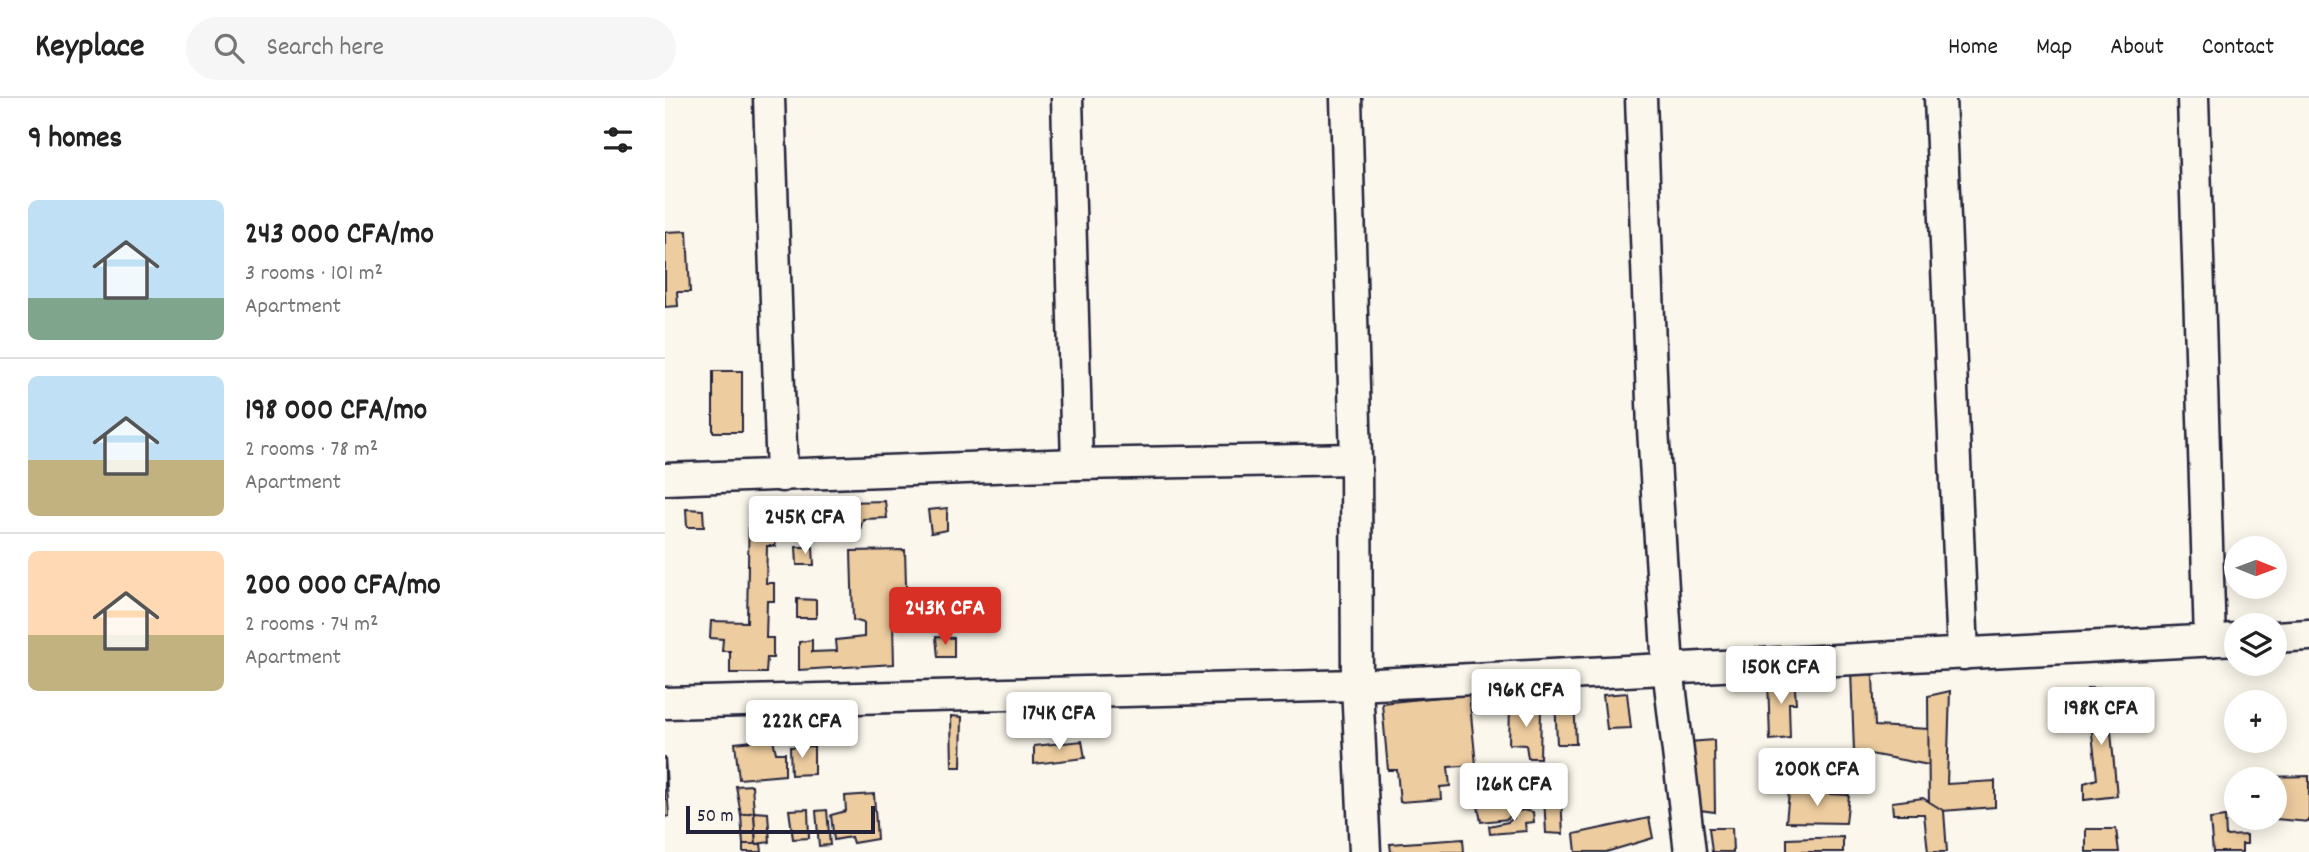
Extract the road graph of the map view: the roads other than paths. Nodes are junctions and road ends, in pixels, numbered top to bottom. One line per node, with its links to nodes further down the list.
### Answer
1 (769, 98): 9 (street)
2 (1067, 98): 8 (street)
3 (1346, 98): 7 (street)
4 (1641, 98): 15 (street)
5 (1940, 98): 14 (street)
6 (2193, 98): 13 (street)
7 (1356, 459): 8 (street); 16 (street)
8 (1077, 464): 9 (street)
9 (782, 476): 10 (street)
10 (665, 479)
11 (2309, 635): 12 (street)
12 (2287, 636)
13 (2223, 640): 14 (street)
14 (1963, 654): 15 (street)
15 (1668, 668): 16 (street); 19 (street)
16 (1357, 685): 17 (street); 18 (street)
17 (665, 703)
18 (1364, 852)
19 (1690, 852)

